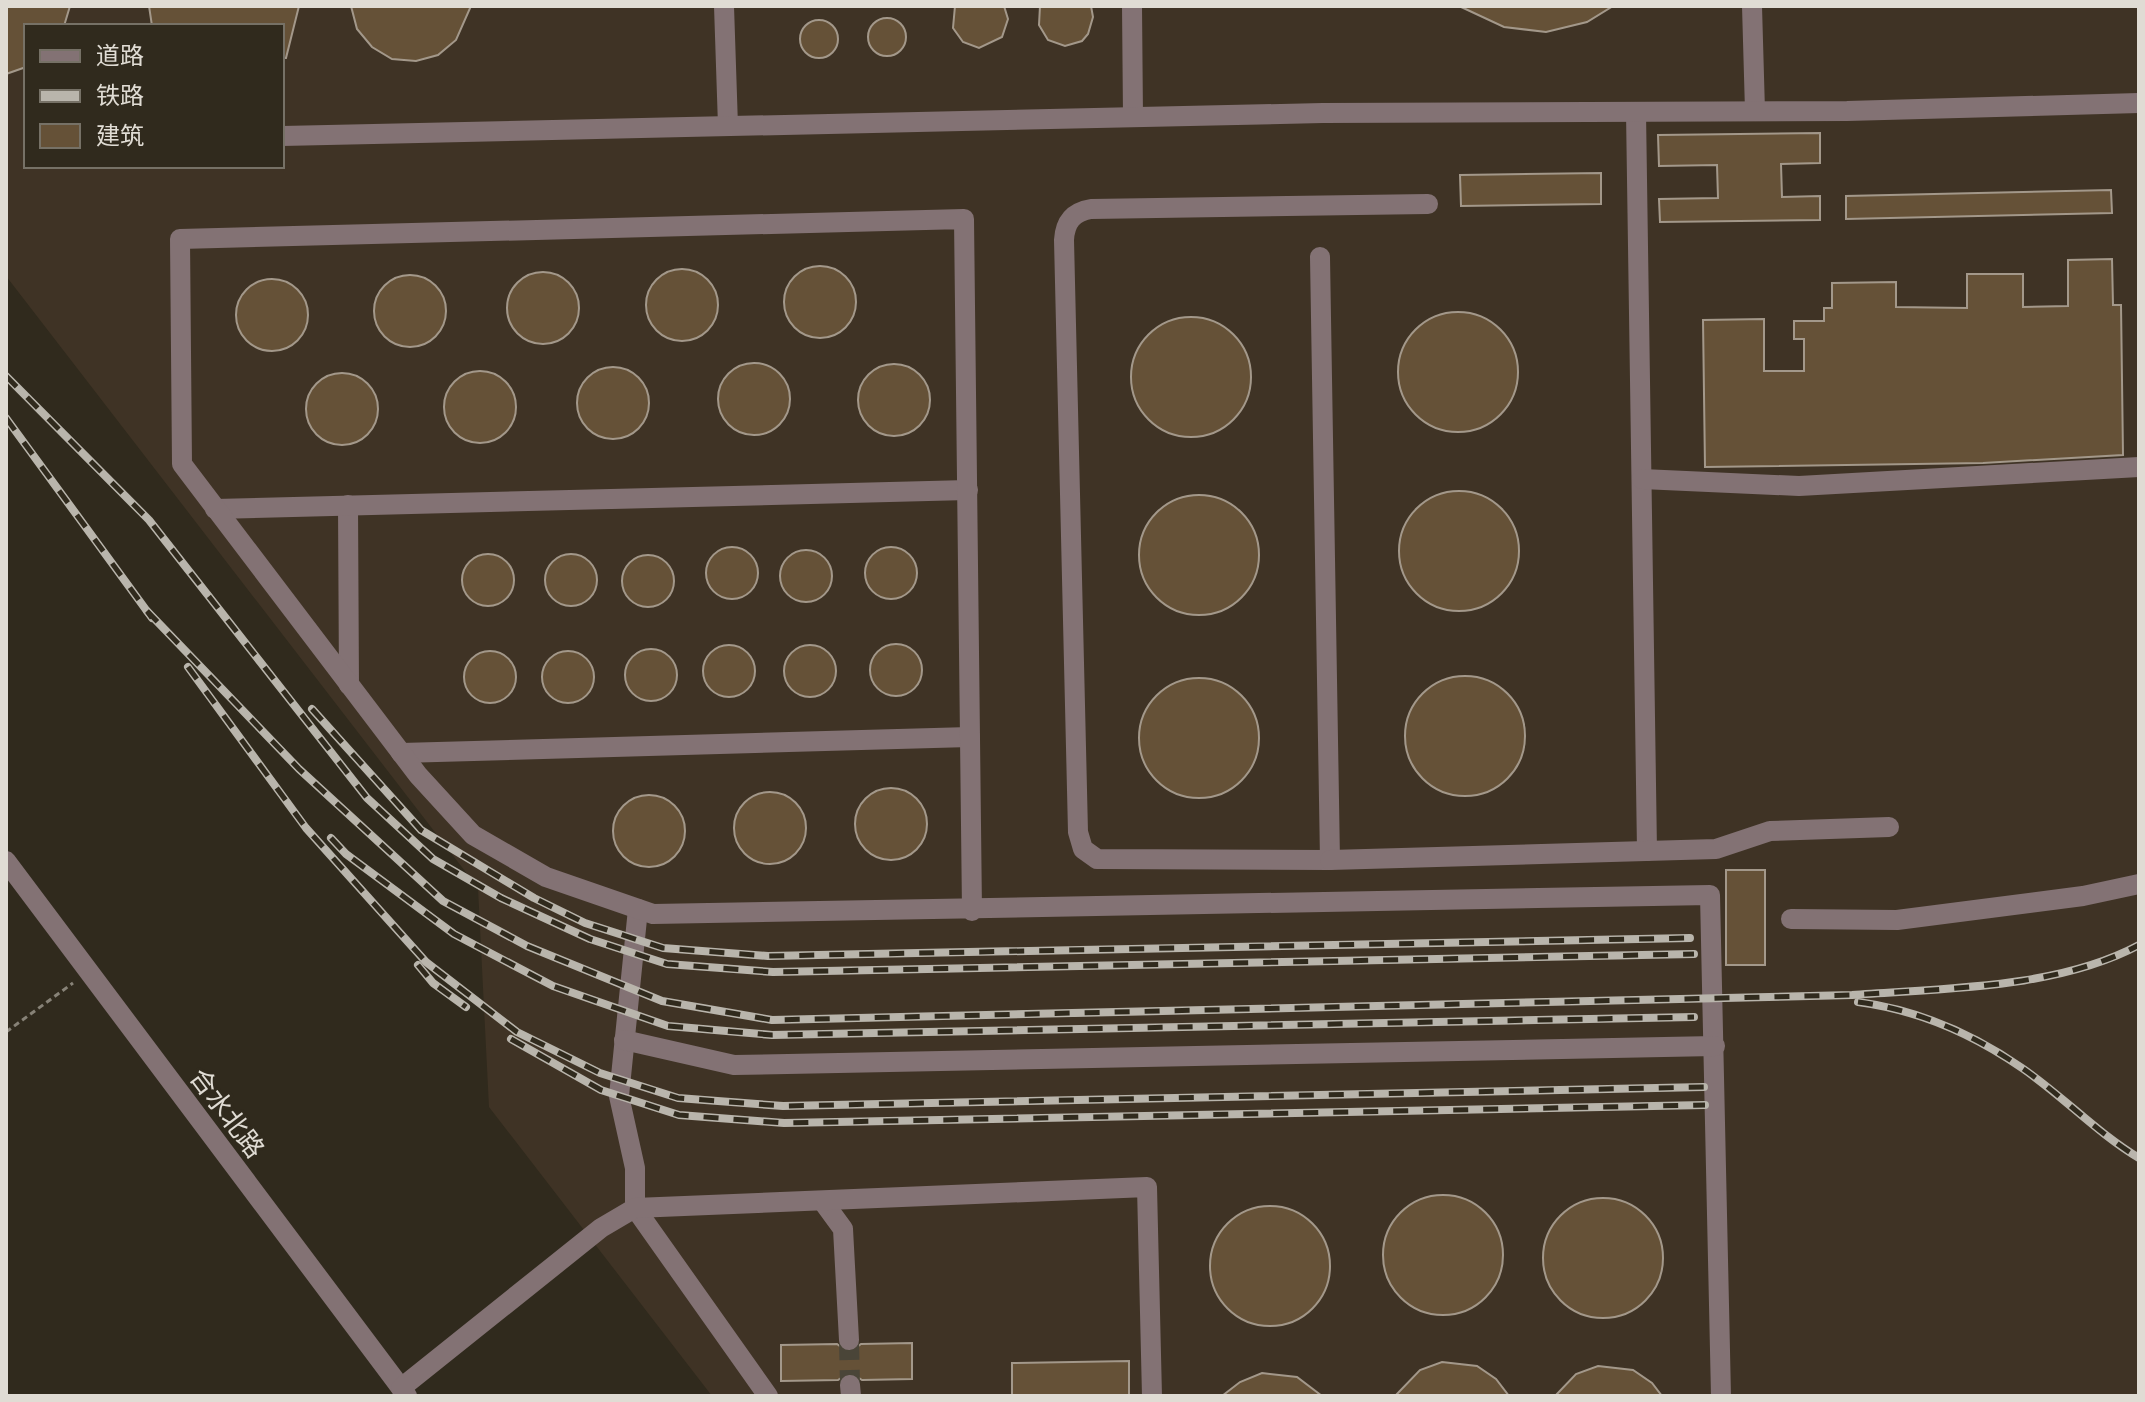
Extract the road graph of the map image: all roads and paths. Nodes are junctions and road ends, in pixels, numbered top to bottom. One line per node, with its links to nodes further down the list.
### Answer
1 (724, 6): 8 (street)
2 (1132, 6): 7 (street)
3 (1752, 6): 5 (street)
4 (2139, 103): 5 (street)
5 (1755, 111): 6 (street)
6 (1636, 112): 7 (street); 13 (street)
7 (1133, 117): 8 (street)
8 (728, 126): 9 (street)
9 (284, 136)
10 (1428, 204): 22 (street)
11 (1320, 257): 22 (street)
12 (2139, 467): 13 (street)
13 (1642, 479): 21 (street)
14 (968, 490): 15 (street); 16 (street); 18 (street)
15 (348, 505): 16 (street); 17 (street)
16 (215, 509): 17 (street)
17 (349, 685): 19 (street)
18 (970, 737): 19 (street); 26 (street)
19 (401, 753): 25 (street)
20 (1889, 827): 21 (street)
21 (1647, 851): 22 (street)
22 (1330, 860)
23 (6, 861): 28 (street, 合水北路)
24 (2139, 884): 27 (street)
25 (638, 909): 26 (street); 30 (street)
26 (972, 911): 31 (street)
27 (1791, 919)
28 (89, 971): 29 (path); 35 (street, 合水北路)
29 (6, 1032)
30 (624, 1040): 31 (street); 33 (street)
31 (1715, 1046): 38 (street)
32 (824, 1203): 33 (street); 34 (street); 37 (street)
33 (635, 1208): 35 (street); 36 (street)
34 (849, 1340)
35 (404, 1392)
36 (768, 1396)
37 (1152, 1396)
38 (1721, 1396)

